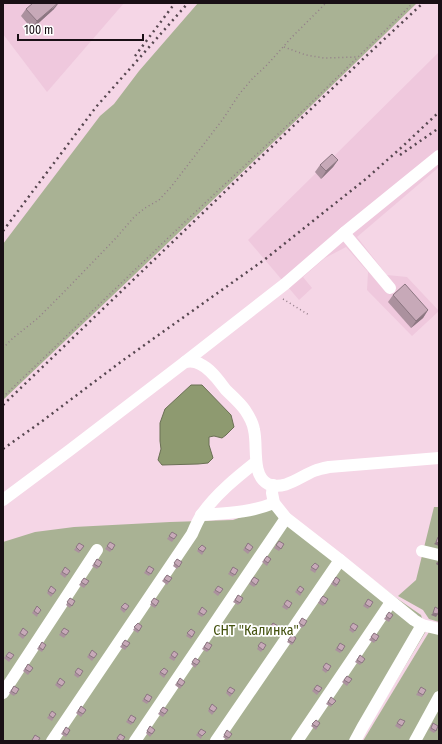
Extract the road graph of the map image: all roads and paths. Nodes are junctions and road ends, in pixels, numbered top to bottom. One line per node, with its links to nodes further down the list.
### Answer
1 (326, 3): 3 (path)
2 (413, 3): 4 (path)
3 (284, 47): 4 (path); 10 (path)
4 (358, 57): 12 (path)
5 (439, 156): 6 (street)
6 (344, 233): 7 (street); 8 (street)
7 (390, 288)
8 (273, 293): 9 (path); 11 (street)
9 (309, 315)
10 (3, 348)
11 (185, 362): 14 (street); 16 (street)
12 (3, 397)
13 (439, 458): 15 (street)
14 (256, 462): 15 (street); 18 (street)
15 (273, 485): 17 (street)
16 (3, 500)
17 (274, 503): 18 (street); 19 (street)
18 (201, 515): 29 (street)
19 (286, 518): 23 (street); 30 (street)
20 (97, 550): 27 (street)
21 (422, 551): 22 (street)
22 (439, 556)
23 (340, 560): 24 (street); 31 (street)
24 (391, 602): 25 (street); 32 (street)
25 (422, 626): 26 (street); 33 (street)
26 (439, 629)
27 (3, 693)
28 (439, 698): 34 (street)
29 (52, 741)
30 (134, 741)
31 (216, 741)
32 (298, 741)
33 (355, 741)
34 (415, 741)

